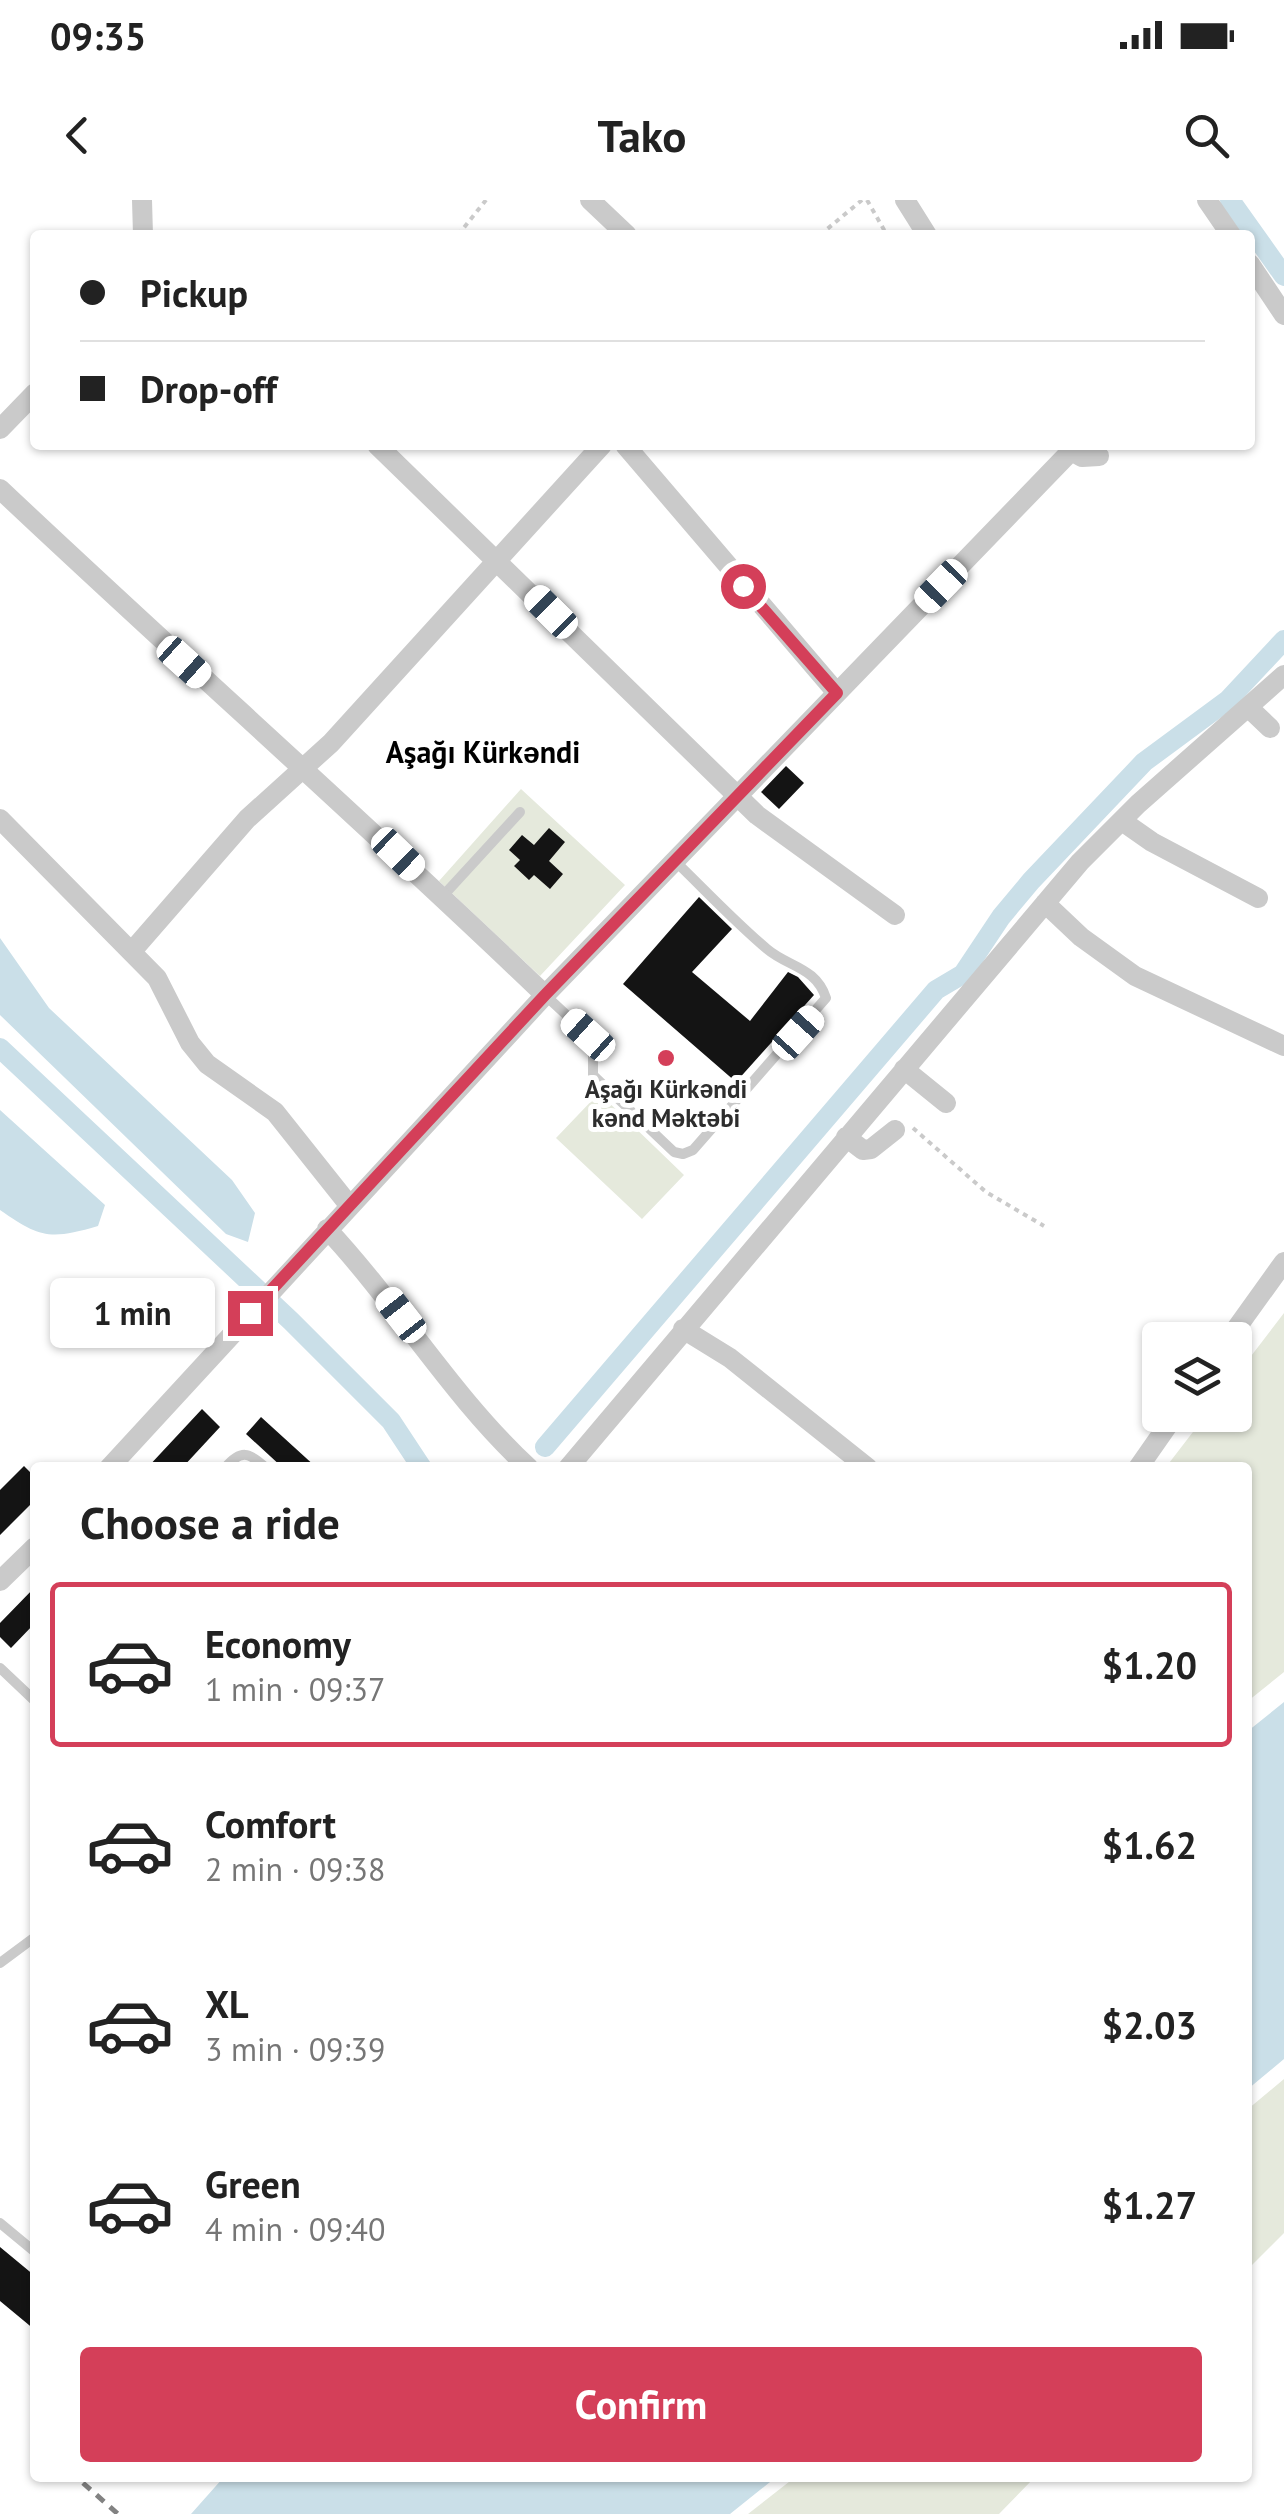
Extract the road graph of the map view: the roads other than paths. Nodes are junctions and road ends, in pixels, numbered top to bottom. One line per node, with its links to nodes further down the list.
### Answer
1 (142, 200): 5 (street)
2 (590, 200): 6 (street)
3 (905, 200): 7 (street)
4 (1207, 200): 8 (street)
5 (143, 230)
6 (622, 230)
7 (924, 230)
8 (1227, 230)
9 (1255, 272): 10 (street)
10 (1284, 315)
11 (30, 398): 12 (street)
12 (0, 429)
13 (383, 450): 20 (street)
14 (594, 450): 20 (street)
15 (629, 450): 22 (street)
16 (1067, 450): 22 (street)
17 (1072, 450): 18 (street)
18 (1099, 456)
19 (0, 489): 25 (street)
20 (498, 560): 25 (street); 26 (street)
21 (1284, 675): 23 (street)
22 (837, 693): 26 (street)
23 (1250, 708): 24 (street); 29 (street)
24 (1270, 728)
25 (304, 769): 31 (street); 35 (street)
26 (736, 796): 30 (street); 34 (street)
27 (520, 812): 31 (lane)
28 (0, 818): 35 (street)
29 (1122, 820): 32 (street); 33 (street)
30 (674, 860): 36 (street); 36 (lane)
31 (442, 897): 36 (street)
32 (1258, 898)
33 (1045, 904): 37 (street); 38 (street)
34 (896, 915)
35 (133, 950): 42 (street)
36 (545, 995): 42 (street)
37 (1284, 1046)
38 (904, 1069): 39 (street); 41 (street)
39 (946, 1102)
40 (901, 1126): 41 (street)
41 (846, 1138): 46 (street)
42 (350, 1205): 43 (street)
43 (327, 1229): 48 (street); 51 (street)
44 (1284, 1262): 45 (street)
45 (1241, 1322)
46 (684, 1329): 52 (street); 53 (street)
47 (1163, 1432): 54 (street)
48 (117, 1462)
49 (230, 1462): 50 (lane)
50 (260, 1462)
51 (523, 1462)
52 (573, 1462)
53 (860, 1462)
54 (1142, 1462)
55 (30, 1551): 56 (street)
56 (0, 1581)
57 (0, 1668): 58 (lane)
58 (30, 1696)
59 (30, 1940): 60 (lane)
60 (0, 1963)
61 (0, 2223): 62 (lane)
62 (30, 2248)

